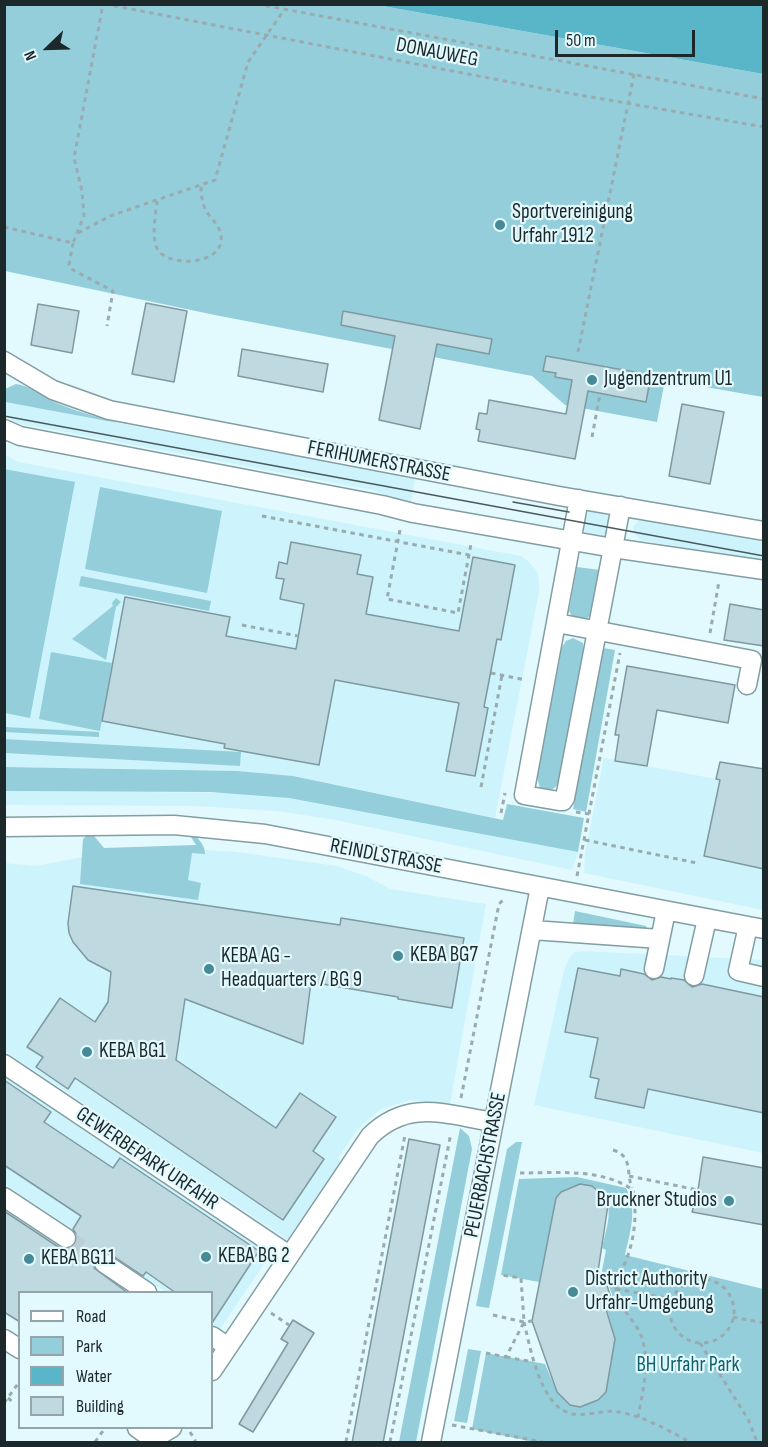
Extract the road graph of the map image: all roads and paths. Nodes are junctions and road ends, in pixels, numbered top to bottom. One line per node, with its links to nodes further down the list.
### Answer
1 (104, 4): 4 (path, DONAUWEG); 12 (path)
2 (257, 4): 3 (path)
3 (284, 10): 4 (path); 5 (path)
4 (265, 35): 7 (path, DONAUWEG); 9 (path)
5 (634, 74): 6 (path); 7 (path)
6 (764, 99)
7 (628, 103): 8 (path, DONAUWEG); 15 (path)
8 (764, 127)
9 (201, 186): 10 (path); 10 (path)
10 (157, 201): 12 (path)
11 (4, 227): 13 (path)
12 (78, 233): 13 (path)
13 (73, 243): 14 (path)
14 (107, 326)
15 (578, 352)
16 (7, 368): 20 (street, FERIHUMERSTRASSE)
17 (600, 394): 19 (path)
18 (6, 431): 25 (street, FERIHUMERSTRASSE)
19 (592, 437)
20 (579, 499): 21 (street, FERIHUMERSTRASSE); 25 (street)
21 (621, 506): 24 (street, FERIHUMERSTRASSE); 28 (street)
22 (262, 516): 26 (path)
23 (400, 530): 26 (path)
24 (764, 531)
25 (573, 540): 28 (street, FERIHUMERSTRASSE); 32 (street)
26 (398, 542): 29 (path); 29 (path)
27 (471, 544): 29 (path)
28 (613, 548): 30 (street, FERIHUMERSTRASSE); 34 (street)
29 (469, 555)
30 (764, 570)
31 (719, 579): 37 (path)
32 (557, 623): 34 (street); 34 (street)
33 (242, 625): 35 (path)
34 (597, 631): 36 (street)
35 (298, 636)
36 (624, 636): 37 (street); 44 (path)
37 (707, 652): 41 (street)
38 (491, 673): 39 (path)
39 (502, 675): 40 (path); 42 (path)
40 (526, 680)
41 (747, 685)
42 (481, 787)
43 (4, 827): 46 (street, REINDLSTRASSE)
44 (584, 840): 45 (path); 47 (path)
45 (697, 863)
46 (513, 881): 48 (street, REINDLSTRASSE); 58 (path)
47 (576, 885)
48 (540, 887): 49 (street, REINDLSTRASSE); 52 (street, PEUERBACHSTRASSE)
49 (666, 911): 50 (street, REINDLSTRASSE); 53 (street)
50 (707, 919): 51 (street, REINDLSTRASSE); 55 (street)
51 (756, 928): 56 (street)
52 (532, 930): 53 (street); 59 (street, PEUERBACHSTRASSE)
53 (660, 939): 54 (street)
54 (654, 969)
55 (694, 976)
56 (764, 976)
57 (4, 1064): 68 (street, GEWERBEPARK URFAHR)
58 (454, 1116): 59 (street); 68 (street); 103 (path)
59 (494, 1122): 104 (street, PEUERBACHSTRASSE)
60 (406, 1130): 102 (path)
61 (613, 1150): 63 (path)
62 (520, 1173): 64 (path)
63 (629, 1176): 64 (path); 65 (path)
64 (633, 1190): 71 (path)
65 (698, 1190)
66 (4, 1197): 67 (street)
67 (66, 1238)
68 (289, 1255): 84 (street)
69 (104, 1263): 72 (street)
70 (501, 1275): 79 (path)
71 (616, 1289): 73 (path); 74 (path)
72 (144, 1291)
73 (672, 1299): 75 (path); 77 (path)
74 (618, 1301): 75 (path); 94 (path)
75 (670, 1311): 83 (path)
76 (493, 1315): 79 (path)
77 (733, 1317): 80 (path); 83 (path)
78 (532, 1321): 79 (path)
79 (524, 1322): 87 (path); 88 (path)
80 (764, 1323)
81 (213, 1337): 84 (street)
82 (4, 1339): 85 (street)
83 (700, 1343): 107 (path)
84 (228, 1347): 89 (street)
85 (18, 1348)
86 (486, 1353): 87 (path)
87 (506, 1357): 88 (path)
88 (534, 1362): 94 (path)
89 (213, 1370)
90 (18, 1384): 91 (path)
91 (8, 1398): 92 (path); 93 (path)
92 (14, 1402)
93 (4, 1403)
94 (638, 1417): 106 (path)
95 (456, 1426): 105 (path)
96 (104, 1429): 100 (path)
97 (170, 1429): 99 (street)
98 (189, 1429): 101 (path)
99 (140, 1430)
100 (95, 1443)
101 (195, 1443)
102 (346, 1443)
103 (390, 1443)
104 (431, 1443)
105 (543, 1443)
106 (690, 1443)
107 (757, 1443)

